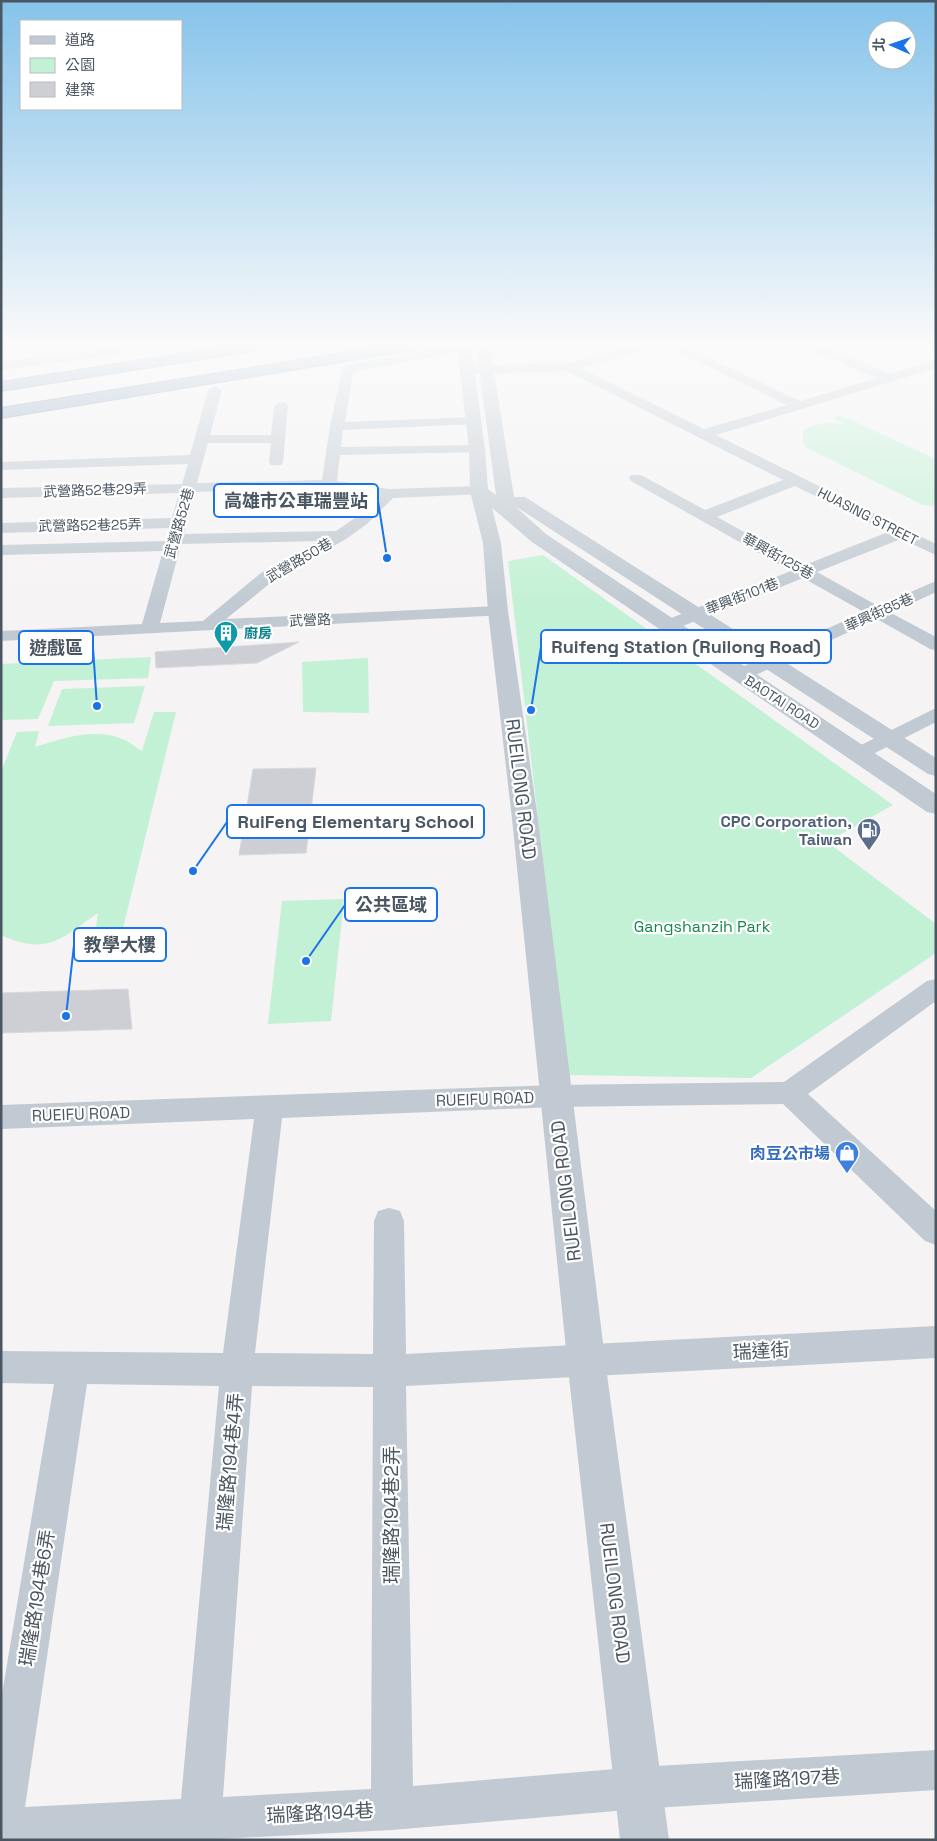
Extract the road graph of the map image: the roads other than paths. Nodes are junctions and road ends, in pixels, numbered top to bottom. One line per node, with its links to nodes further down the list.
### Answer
1 (203, 432): 9 (street, 武營路52巷)
2 (279, 432): 10 (street)
3 (336, 432): 12 (street)
4 (475, 432): 11 (street, RUEILONG ROAD)
5 (495, 432): 21 (street)
6 (699, 432): 8 (street, HUASING STREET)
7 (710, 432): 8 (street)
8 (703, 434): 18 (street, HUASING STREET)
9 (201, 439): 10 (street); 14 (street, 武營路52巷)
10 (278, 439): 15 (street)
11 (477, 449): 12 (street); 22 (street, RUEILONG ROAD)
12 (334, 452): 19 (street)
13 (47, 458): 14 (street); 16 (street); 23 (street)
14 (196, 459): 20 (street, 武營路52巷)
15 (276, 462)
16 (1, 466)
17 (636, 478): 30 (street, 華興街125巷)
18 (796, 480): 30 (street); 33 (street, HUASING STREET)
19 (329, 484): 20 (street, 武營路52巷29弄); 25 (street, 武營路52巷29弄); 29 (street)
20 (190, 488): 23 (street, 武營路52巷29弄); 31 (street, 武營路52巷)
21 (504, 490): 26 (street); 27 (street, BAOTAI ROAD)
22 (479, 491): 25 (street, 武營路52巷29弄); 26 (street, BAOTAI ROAD); 28 (street, RUEILONG ROAD)
23 (28, 492): 24 (street, 武營路52巷29弄); 32 (street)
24 (1, 493)
25 (389, 494): 34 (street, 武營路50巷)
26 (507, 510): 27 (street); 28 (street); 35 (street, BAOTAI ROAD); 38 (street)
27 (531, 510): 45 (street, BAOTAI ROAD)
28 (484, 511): 38 (street, RUEILONG ROAD)
29 (325, 512)
30 (705, 516): 41 (street, 華興街125巷)
31 (179, 523): 32 (street, 武營路52巷25弄); 37 (street, 武營路52巷)
32 (5, 527): 36 (street)
33 (901, 533): 40 (street, HUASING STREET); 41 (street, 華興街101巷)
34 (340, 536): 37 (street); 46 (street, 武營路50巷)
35 (539, 538): 38 (street); 47 (street, BAOTAI ROAD)
36 (1, 542)
37 (174, 542): 39 (street); 48 (street, 武營路52巷)
38 (492, 542): 43 (street, RUEILONG ROAD)
39 (1, 550)
40 (936, 550)
41 (804, 571): 44 (street, 華興街125巷); 45 (street, 華興街101巷)
42 (936, 586): 44 (street, 華興街85巷)
43 (498, 611): 46 (street, 武營路); 60 (street, RUEILONG ROAD)
44 (878, 612): 50 (street, 華興街125巷); 51 (street, 華興街85巷)
45 (694, 614): 47 (street, 華興街101巷); 51 (street, BAOTAI ROAD)
46 (208, 625): 48 (street, 武營路)
47 (667, 626): 52 (street, BAOTAI ROAD)
48 (150, 628): 49 (street, 武營路)
49 (1, 636)
50 (936, 644)
51 (768, 662): 52 (street, 華興街85巷); 54 (street, BAOTAI ROAD)
52 (740, 675): 55 (street, BAOTAI ROAD)
53 (936, 714): 54 (street)
54 (888, 739): 55 (street); 56 (street, BAOTAI ROAD)
55 (860, 754): 57 (street, BAOTAI ROAD)
56 (936, 769)
57 (936, 806)
58 (936, 988): 59 (street)
59 (789, 1093): 60 (street, RUEIFU ROAD); 64 (street)
60 (555, 1096): 61 (street, RUEIFU ROAD); 66 (street, RUEILONG ROAD)
61 (269, 1107): 62 (street, RUEIFU ROAD); 69 (street, 瑞隆路194巷4弄)
62 (1, 1117)
63 (389, 1221): 70 (street, 瑞隆路194巷2弄)
64 (936, 1231)
65 (936, 1342): 66 (street, 瑞達街)
66 (586, 1359): 70 (street, 瑞達街); 72 (street, RUEILONG ROAD)
67 (1, 1367): 68 (street, 瑞達街)
68 (73, 1367): 69 (street, 瑞達街); 75 (street, 瑞隆路194巷6弄)
69 (237, 1370): 70 (street, 瑞達街); 74 (street, 瑞隆路194巷4弄)
70 (390, 1371): 73 (street, 瑞隆路194巷2弄)
71 (936, 1770): 72 (street, 瑞隆路197巷)
72 (639, 1788): 73 (street, 瑞隆路194巷); 76 (street, RUEILONG ROAD)
73 (392, 1809): 74 (street, 瑞隆路194巷)
74 (200, 1819): 75 (street, 瑞隆路194巷)
75 (1, 1828)
76 (645, 1840)

